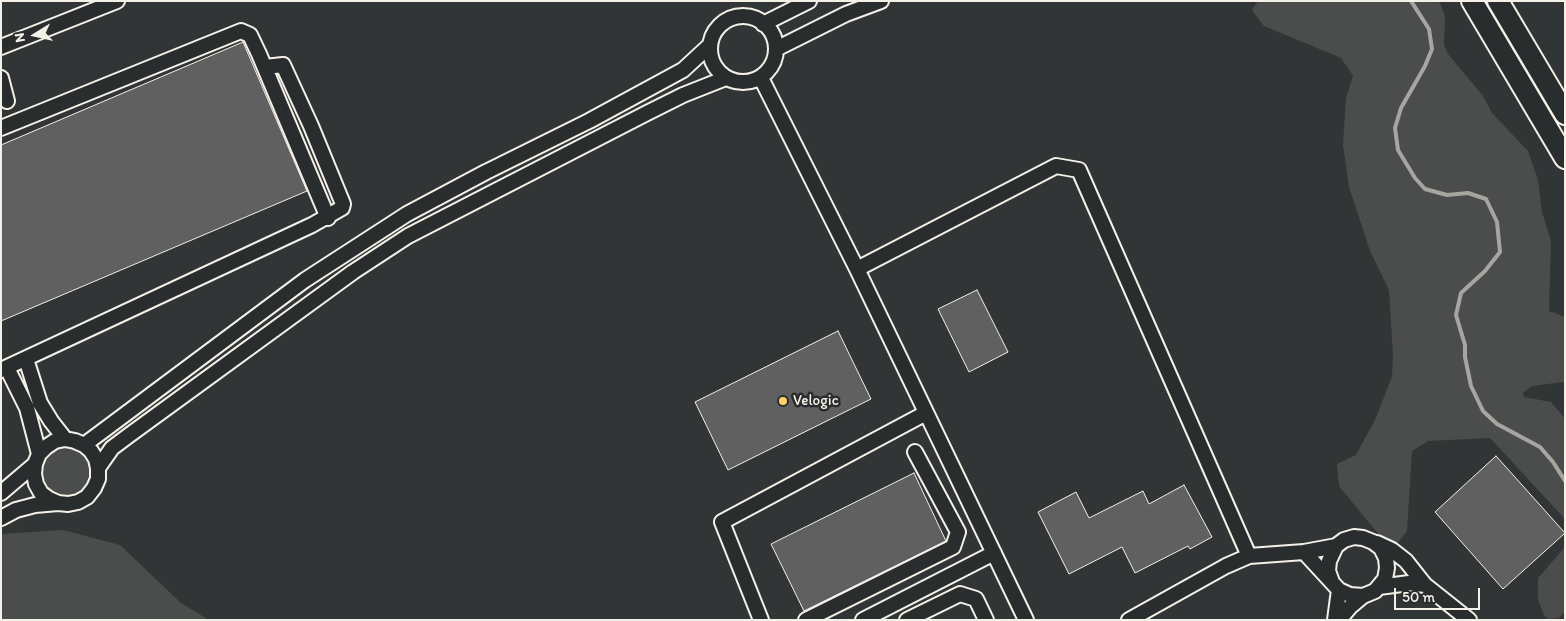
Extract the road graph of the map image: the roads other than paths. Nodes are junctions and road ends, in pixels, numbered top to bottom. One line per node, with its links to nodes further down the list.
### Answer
1 (118, 1): 8 (street)
2 (809, 1): 6 (street)
3 (881, 1): 9 (street)
4 (1472, 1): 17 (highway)
5 (1498, 1): 15 (highway)
6 (763, 24): 7 (street); 9 (street)
7 (710, 45): 12 (street); 25 (street)
8 (1, 47)
9 (776, 49): 13 (street)
10 (265, 66): 16 (street); 18 (street); 18 (street)
11 (1, 78): 14 (street)
12 (726, 78): 13 (street); 28 (street)
13 (761, 78): 19 (street)
14 (7, 102)
15 (1565, 114)
16 (1, 128)
17 (1565, 158)
18 (328, 218): 20 (street)
19 (857, 269): 23 (street); 36 (street)
20 (26, 359): 21 (street); 22 (street)
21 (4, 369): 22 (street)
22 (34, 406): 24 (street); 27 (street)
23 (926, 413): 35 (street); 41 (street)
24 (65, 439): 25 (street); 27 (street)
25 (84, 445): 28 (street)
26 (915, 452): 42 (street)
27 (37, 459): 29 (street); 30 (street)
28 (98, 468): 30 (street)
29 (1, 493)
30 (58, 503): 31 (street)
31 (1, 518)
32 (1373, 542): 33 (street); 37 (street); 39 (street)
33 (1336, 546): 34 (street); 38 (street)
34 (1304, 552): 36 (street); 38 (street)
35 (994, 553): 43 (street); 46 (street)
36 (1249, 556): 47 (street)
37 (1425, 585): 39 (street); 49 (street)
38 (1335, 586): 40 (street); 48 (street)
39 (1379, 587): 40 (street)
40 (1363, 596): 48 (street)
41 (761, 620)
42 (806, 620)
43 (864, 620)
44 (907, 620): 45 (street)
45 (986, 620)
46 (1026, 620)
47 (1129, 620)
48 (1337, 620)
49 (1469, 620)

